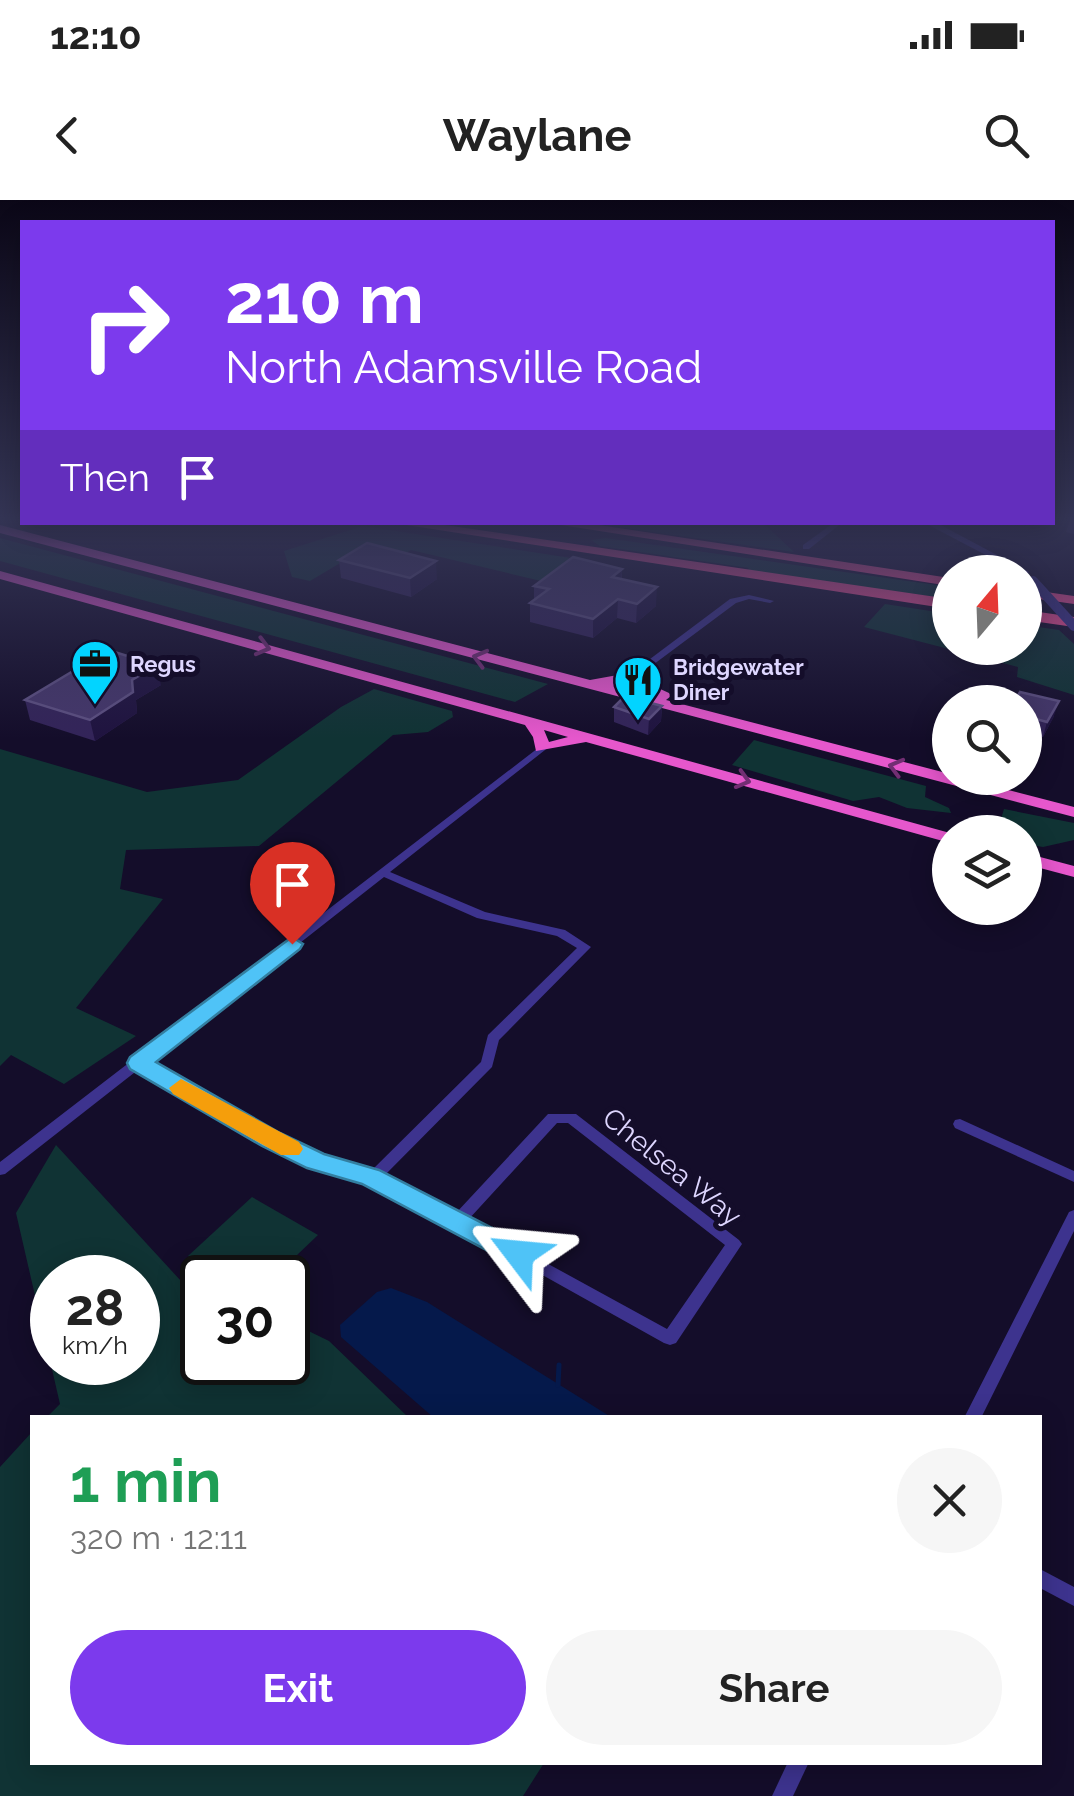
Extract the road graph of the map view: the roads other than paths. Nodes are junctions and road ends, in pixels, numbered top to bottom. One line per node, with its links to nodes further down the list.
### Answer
1 (56, 590): 11 (highway, one-way to 11)
2 (233, 590): 9 (highway, one-way to 2)
3 (858, 590): 6 (highway)
4 (1042, 594): 8 (street, bridge)
5 (770, 601): 10 (street)
6 (932, 601)
7 (1042, 618): 8 (highway)
8 (1074, 624)
9 (529, 670): 10 (highway); 12 (highway)
10 (636, 674): 12 (highway)
11 (530, 721): 13 (highway); 14 (highway)
12 (780, 737): 15 (highway, one-way to 12)
13 (592, 738): 14 (highway); 16 (highway, one-way to 16)
14 (542, 748): 18 (street)
15 (1074, 812)
16 (932, 833)
17 (1042, 863): 19 (highway)
18 (384, 872): 20 (street); 23 (street)
19 (1074, 872)
20 (139, 1063): 22 (street); 23 (street, Chelsea Way)
21 (960, 1124): 24 (street)
22 (0, 1170)
23 (373, 1178): 26 (street, Chelsea Way)
24 (1074, 1178)
25 (1074, 1216): 27 (street)
26 (458, 1221): 26 (street, Chelsea Way)
27 (974, 1415)
28 (1042, 1579): 29 (street)
29 (1074, 1597)
30 (797, 1765): 31 (street)
31 (782, 1796)

